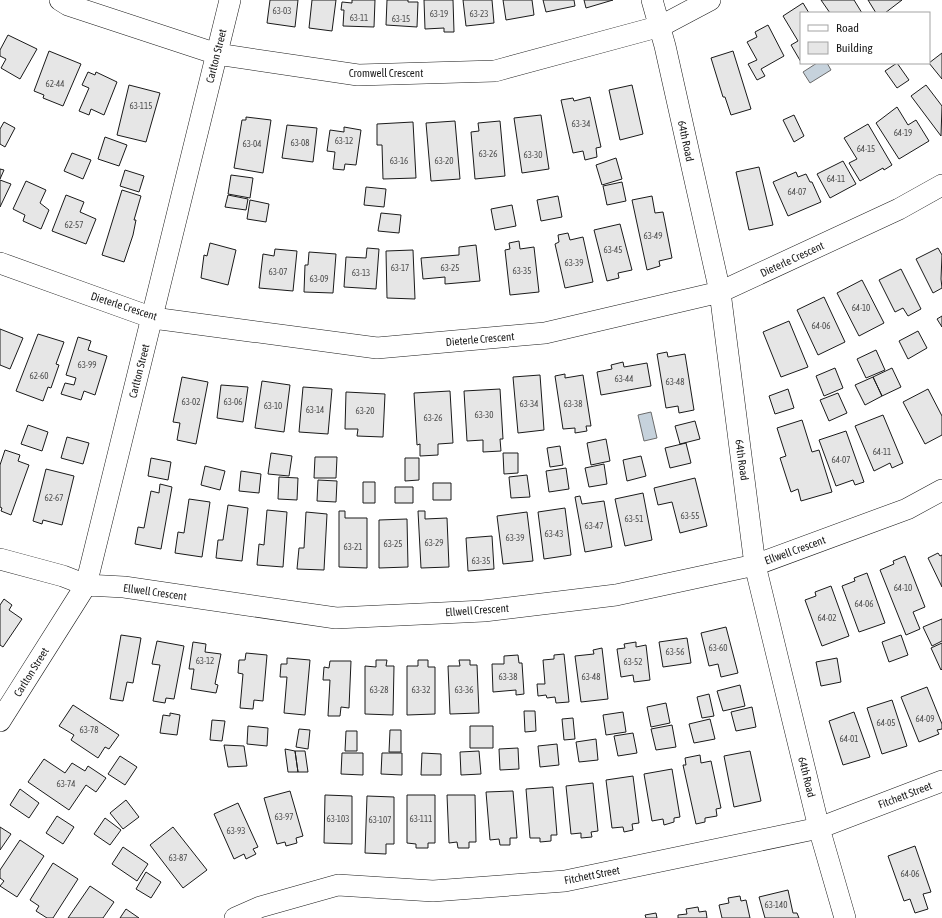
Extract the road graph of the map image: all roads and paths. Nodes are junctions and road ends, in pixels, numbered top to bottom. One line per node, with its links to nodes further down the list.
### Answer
1 (60, 0): 6 (street, Cromwell Crescent)
2 (230, 0): 6 (street, Carlton Street)
3 (652, 0): 5 (street, 64th Road)
4 (710, 0): 5 (street, Cromwell Crescent)
5 (661, 26): 6 (street, Cromwell Crescent); 9 (street, 64th Road)
6 (217, 54): 10 (street, Carlton Street)
7 (942, 185): 9 (street, Dieterle Crescent)
8 (0, 263): 10 (street, Dieterle Crescent)
9 (720, 292): 10 (street, Dieterle Crescent); 13 (street, 64th Road)
10 (153, 318): 14 (street, Carlton Street)
11 (942, 490): 13 (street, Ellwell Crescent)
12 (0, 558): 14 (street, Ellwell Crescent)
13 (756, 565): 14 (street, Ellwell Crescent); 17 (street, 64th Road)
14 (86, 585): 15 (street, Carlton Street)
15 (0, 721)
16 (942, 781): 17 (street, Fitchett Street)
17 (819, 828): 18 (street, Fitchett Street); 19 (street, 64th Road)
18 (235, 918)
19 (845, 918)

